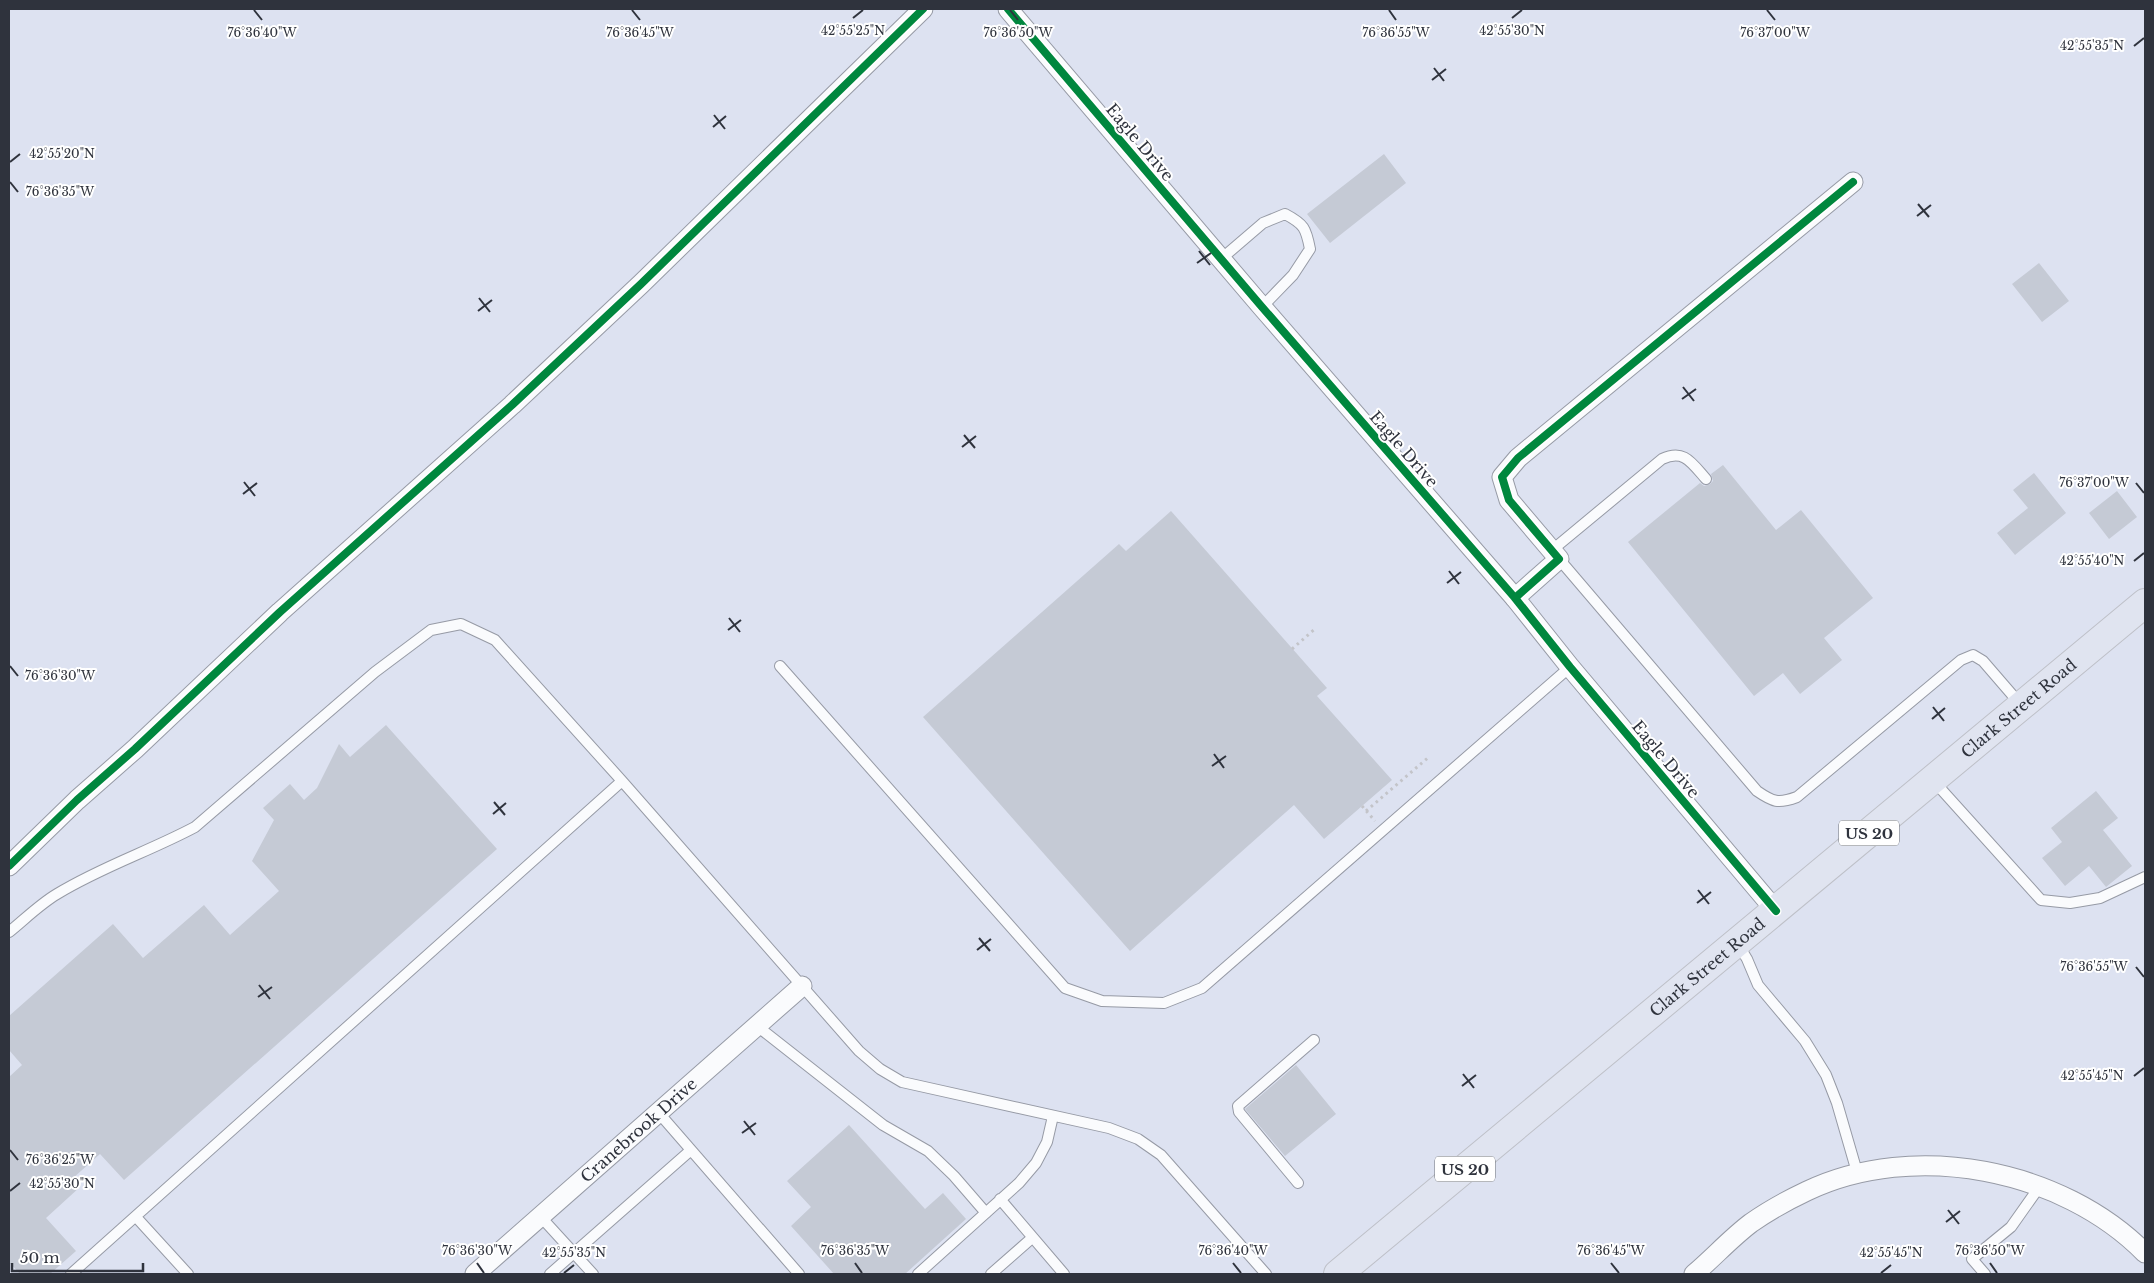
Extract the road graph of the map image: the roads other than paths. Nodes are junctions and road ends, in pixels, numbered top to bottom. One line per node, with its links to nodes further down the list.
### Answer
1 (923, 9): 15 (street)
2 (1008, 9): 4 (street, Eagle Drive)
3 (1853, 182): 7 (street)
4 (1221, 258): 5 (street, Eagle Drive); 5 (lane)
5 (1262, 307): 8 (street, Eagle Drive)
6 (1706, 479): 7 (lane)
7 (1555, 555): 8 (street); 12 (lane)
8 (1515, 598): 11 (street, Eagle Drive)
9 (2145, 603): 12 (highway, Clark Street Road / US 20)
10 (780, 666): 11 (lane)
11 (1570, 667): 17 (street, Eagle Drive)
12 (2022, 706): 17 (highway, Clark Street Road / US 20)
13 (622, 781): 18 (lane); 20 (lane); 32 (lane)
14 (1940, 788): 16 (lane)
15 (9, 866)
16 (2145, 877)
17 (1776, 911): 19 (highway, Clark Street Road / US 20)
18 (9, 932)
19 (1737, 943): 26 (lane); 46 (highway, Clark Street Road / US 20)
20 (802, 986): 21 (street, Cranebrook Drive); 24 (lane)
21 (757, 1026): 23 (street, Cranebrook Drive); 30 (lane)
22 (1314, 1040): 27 (lane)
23 (658, 1112): 25 (lane); 31 (street, Cranebrook Drive)
24 (1053, 1116): 29 (lane); 45 (lane)
25 (691, 1150): 34 (lane); 41 (lane)
26 (1857, 1172): 28 (street); 47 (street)
27 (1298, 1183)
28 (2040, 1186): 35 (street); 48 (lane)
29 (1000, 1199): 30 (lane); 33 (lane)
30 (986, 1213): 42 (lane)
31 (540, 1216): 34 (lane); 38 (street, Cranebrook Drive)
32 (136, 1217): 36 (lane); 37 (lane)
33 (1032, 1238): 43 (lane); 44 (lane)
34 (574, 1253): 39 (lane); 40 (lane)
35 (2145, 1253)
36 (71, 1274)
37 (188, 1274)
38 (475, 1274)
39 (550, 1274)
40 (593, 1274)
41 (799, 1274)
42 (918, 1274)
43 (991, 1274)
44 (1064, 1274)
45 (1266, 1274)
46 (1338, 1274)
47 (1694, 1274)
48 (1985, 1274)

